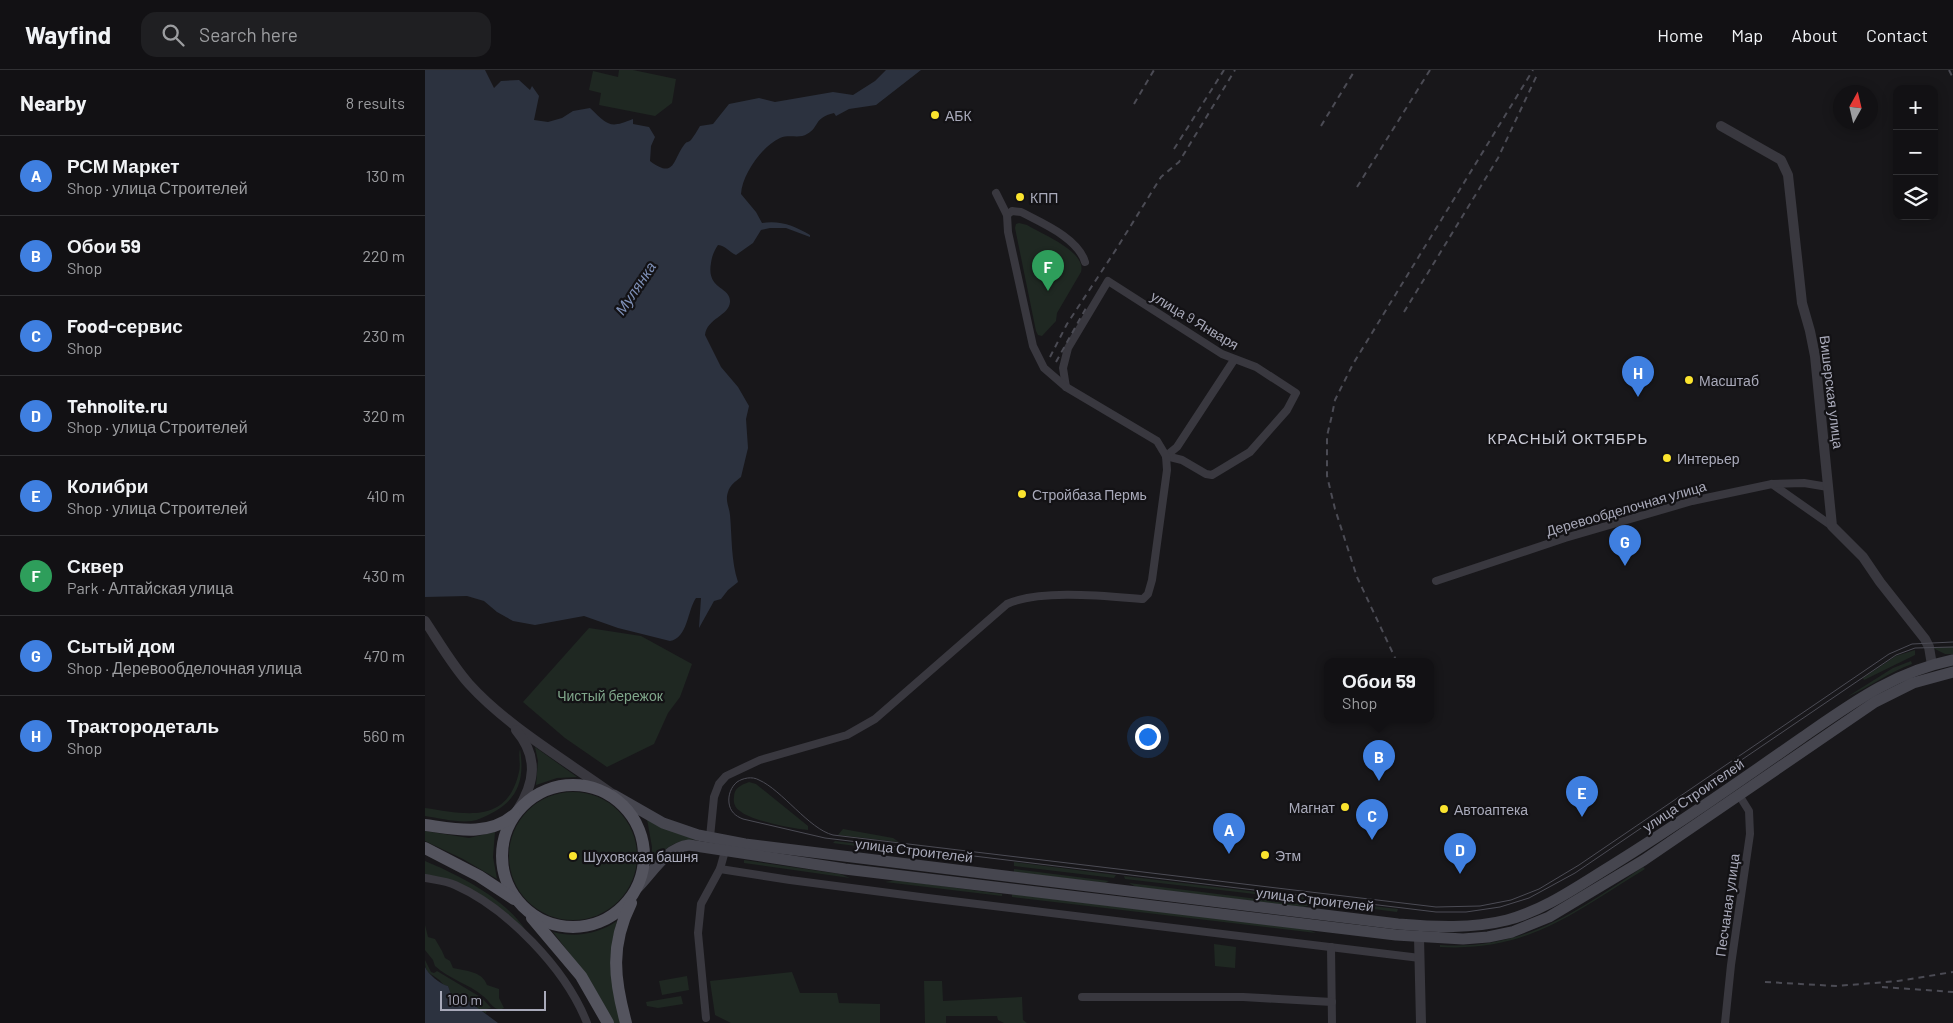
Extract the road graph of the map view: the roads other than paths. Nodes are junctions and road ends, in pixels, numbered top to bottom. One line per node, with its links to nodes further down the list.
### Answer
1 (1721, 126): 9 (street, Вишерская улица)
2 (996, 193): 3 (street)
3 (1007, 215): 4 (street); 6 (street)
4 (1085, 262)
5 (1234, 360): 6 (street, улица 9 Января); 7 (street); 7 (street, улица 9 Января)
6 (1066, 387): 7 (street)
7 (1166, 456): 21 (street)
8 (1772, 484): 9 (street, Деревообделочная улица); 10 (street); 11 (street, Деревообделочная улица)
9 (1828, 486): 10 (street, Вишерская улица)
10 (1832, 526): 14 (street)
11 (1436, 581)
12 (425, 621): 16 (street)
13 (1953, 660): 14 (main road, улица Строителей)
14 (1933, 670): 15 (main road, улица Строителей); 18 (main road, улица Строителей); 28 (main road, улица Строителей)
15 (1953, 672)
16 (502, 715): 17 (street); 19 (street)
17 (612, 794): 19 (main road); 21 (main road, улица Строителей); 26 (main road)
18 (1739, 794): 29 (main road, улица Строителей); 40 (street, Песчаная улица)
19 (517, 811): 20 (main road); 27 (main road)
20 (425, 825)
21 (710, 838): 28 (main road, улица Строителей)
22 (425, 848): 27 (main road)
23 (725, 851): 24 (street); 26 (main road, улица Строителей); 29 (main road, улица Строителей)
24 (720, 868): 30 (street); 34 (street)
25 (425, 878): 35 (street)
26 (637, 890): 27 (main road); 37 (main road)
27 (521, 905): 36 (main road)
28 (1417, 926): 29 (main road)
29 (1419, 937): 31 (street)
30 (1331, 947): 31 (street); 33 (street)
31 (1420, 958): 39 (street)
32 (1082, 997): 33 (street)
33 (1332, 1002): 38 (street)
34 (706, 1018)
35 (587, 1023)
36 (609, 1023)
37 (626, 1023)
38 (1332, 1023)
39 (1421, 1023)
40 (1725, 1023)

